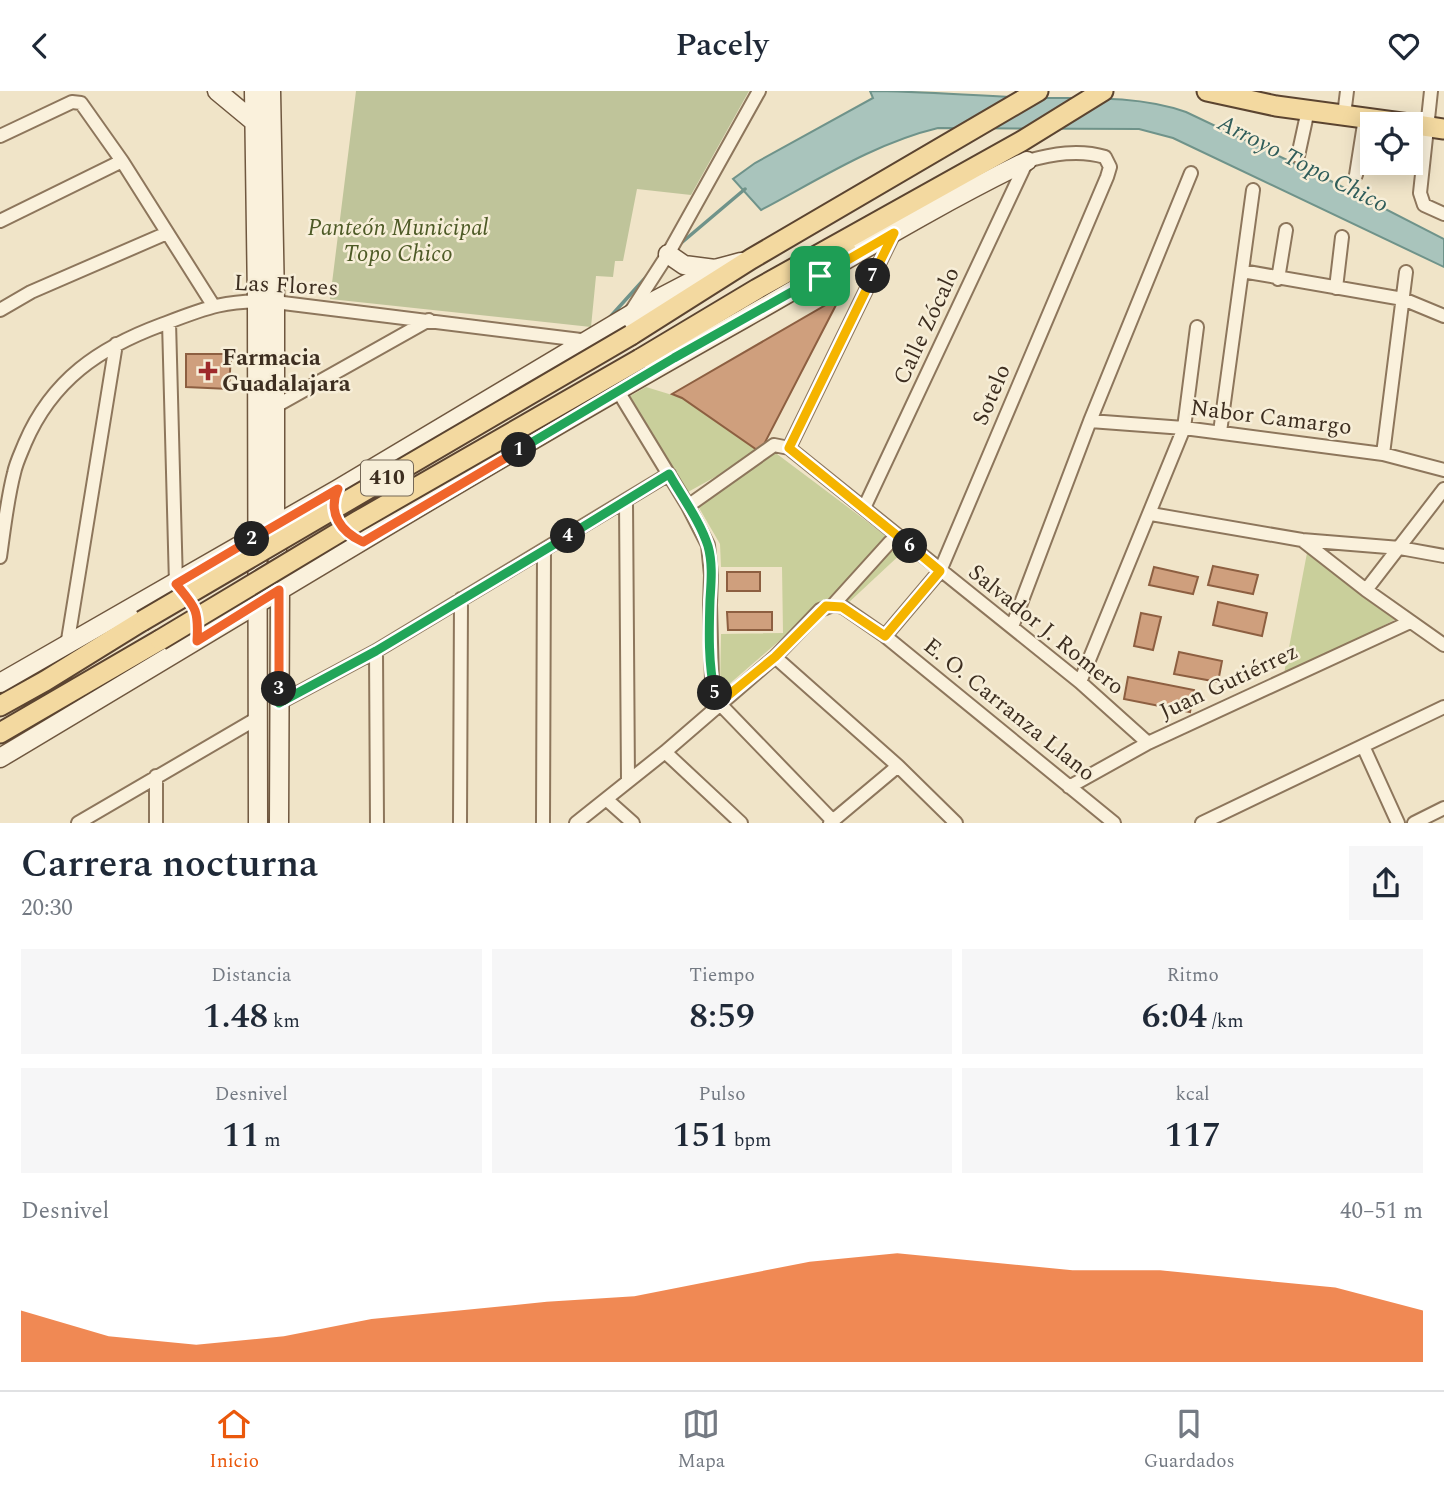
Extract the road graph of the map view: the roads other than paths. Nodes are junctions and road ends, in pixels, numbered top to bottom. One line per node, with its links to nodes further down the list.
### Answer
1 (217, 91): 14 (street)
2 (254, 91): 14 (street)
3 (271, 91): 17 (street)
4 (759, 91): 33 (street)
5 (1038, 91): 34 (main road, 410)
6 (1102, 91): 28 (main road, 410)
7 (1207, 91): 10 (main road)
8 (1347, 91): 12 (street)
9 (1431, 91): 15 (street)
10 (1255, 96): 11 (main road)
11 (1307, 110): 12 (main road); 19 (street)
12 (1344, 115): 13 (main road)
13 (1360, 117)
14 (253, 121): 17 (street); 42 (street)
15 (1423, 126)
16 (0, 136): 20 (street)
17 (272, 136): 42 (street)
18 (1360, 150): 23 (street)
19 (1298, 156)
20 (122, 161): 27 (street); 30 (street)
21 (1027, 161): 31 (street); 67 (street, Calle Zócalo); 78 (street, Sotelo)
22 (1191, 173): 54 (street)
23 (1356, 175)
24 (1421, 175): 26 (street)
25 (1253, 190): 36 (street)
26 (1444, 214)
27 (0, 221)
28 (869, 226): 38 (main road); 100 (main road, 410, bridge)
29 (1286, 230): 39 (street)
30 (167, 233): 43 (street); 44 (street)
31 (894, 233): 38 (street); 57 (street)
32 (1342, 237): 40 (street)
33 (668, 254): 35 (street); 48 (street)
34 (751, 259): 35 (street); 48 (main road, 410)
35 (715, 269): 48 (street)
36 (1242, 271): 39 (street); 56 (street)
37 (1406, 272): 41 (street)
38 (820, 276): 52 (street)
39 (1278, 279): 40 (street)
40 (1336, 288): 41 (street)
41 (1403, 299): 45 (street); 58 (street)
42 (266, 301): 43 (street, Las Flores); 46 (street, Las Flores); 53 (street); 70 (street)
43 (213, 305): 47 (street, Las Flores)
44 (0, 310)
45 (1444, 316)
46 (429, 320): 50 (street, Las Flores); 53 (street)
47 (169, 321): 51 (street, Las Flores); 79 (street)
48 (628, 327): 50 (street); 97 (main road, 410, bridge)
49 (1198, 327): 55 (street)
50 (589, 341): 63 (street)
51 (116, 344): 60 (street, Las Flores); 90 (street)
52 (618, 391): 61 (street); 72 (street)
53 (275, 407): 69 (street)
54 (1090, 421): 55 (street, Nabor Camargo); 86 (street)
55 (1184, 428): 56 (street, Nabor Camargo); 68 (street)
56 (1220, 432): 58 (street, Nabor Camargo)
57 (787, 447): 66 (street); 67 (street, Salvador J. Romero)
58 (1383, 454): 59 (street, Nabor Camargo)
59 (1444, 470)
60 (14, 471): 62 (street); 77 (street, Las Flores)
61 (669, 474): 65 (street); 66 (street)
62 (0, 478)
63 (338, 489): 69 (street); 72 (street)
64 (1444, 489): 74 (street)
65 (626, 502): 75 (street); 107 (street)
66 (688, 506): 96 (street)
67 (864, 508): 78 (street, Salvador J. Romero)
68 (1150, 514): 71 (street); 93 (street)
69 (275, 525): 70 (street); 80 (street)
70 (257, 536): 79 (street); 83 (street)
71 (1302, 540): 74 (street); 81 (street)
72 (363, 542): 80 (street)
73 (890, 542): 84 (street)
74 (1400, 548): 76 (street); 81 (street)
75 (544, 550): 82 (street); 118 (street)
76 (1444, 556)
77 (0, 557)
78 (940, 571): 86 (street, Salvador J. Romero); 87 (street, Sotelo)
79 (176, 584): 88 (street); 90 (street)
80 (279, 590): 83 (street); 95 (street)
81 (1366, 590): 85 (street)
82 (461, 599): 91 (street); 117 (street)
83 (257, 603): 88 (street); 99 (street)
84 (838, 606): 87 (street, E. O. Carranza Llano); 92 (street)
85 (1410, 622): 89 (street); 101 (street, Juan Gutiérrez)
86 (1012, 627): 93 (street, Salvador J. Romero)
87 (885, 636): 108 (street, E. O. Carranza Llano)
88 (197, 641): 104 (street)
89 (1444, 645)
90 (67, 646): 94 (street)
91 (376, 651): 95 (street); 116 (street)
92 (775, 657): 96 (street); 105 (street)
93 (1080, 682): 101 (street, Salvador J. Romero)
94 (0, 683)
95 (279, 703): 115 (street)
96 (719, 703): 103 (street); 111 (street)
97 (0, 706)
98 (1444, 707): 102 (street)
99 (256, 719): 106 (street); 114 (street)
100 (1, 733)
101 (1148, 743): 108 (street, Juan Gutiérrez)
102 (1363, 746): 124 (street); 125 (street)
103 (665, 751): 107 (street); 121 (street)
104 (0, 758)
105 (898, 766): 111 (street); 122 (street)
106 (156, 776): 112 (street); 113 (street)
107 (628, 781): 109 (street)
108 (1069, 787): 123 (street, E. O. Carranza Llano)
109 (606, 799): 119 (street); 120 (street)
110 (1444, 808): 126 (street)
111 (831, 822)
112 (78, 823)
113 (156, 823)
114 (258, 823)
115 (279, 823)
116 (377, 823)
117 (460, 823)
118 (542, 823)
119 (576, 823)
120 (632, 823)
121 (741, 823)
122 (956, 823)
123 (1114, 823)
124 (1202, 823)
125 (1398, 823)
126 (1414, 823)

